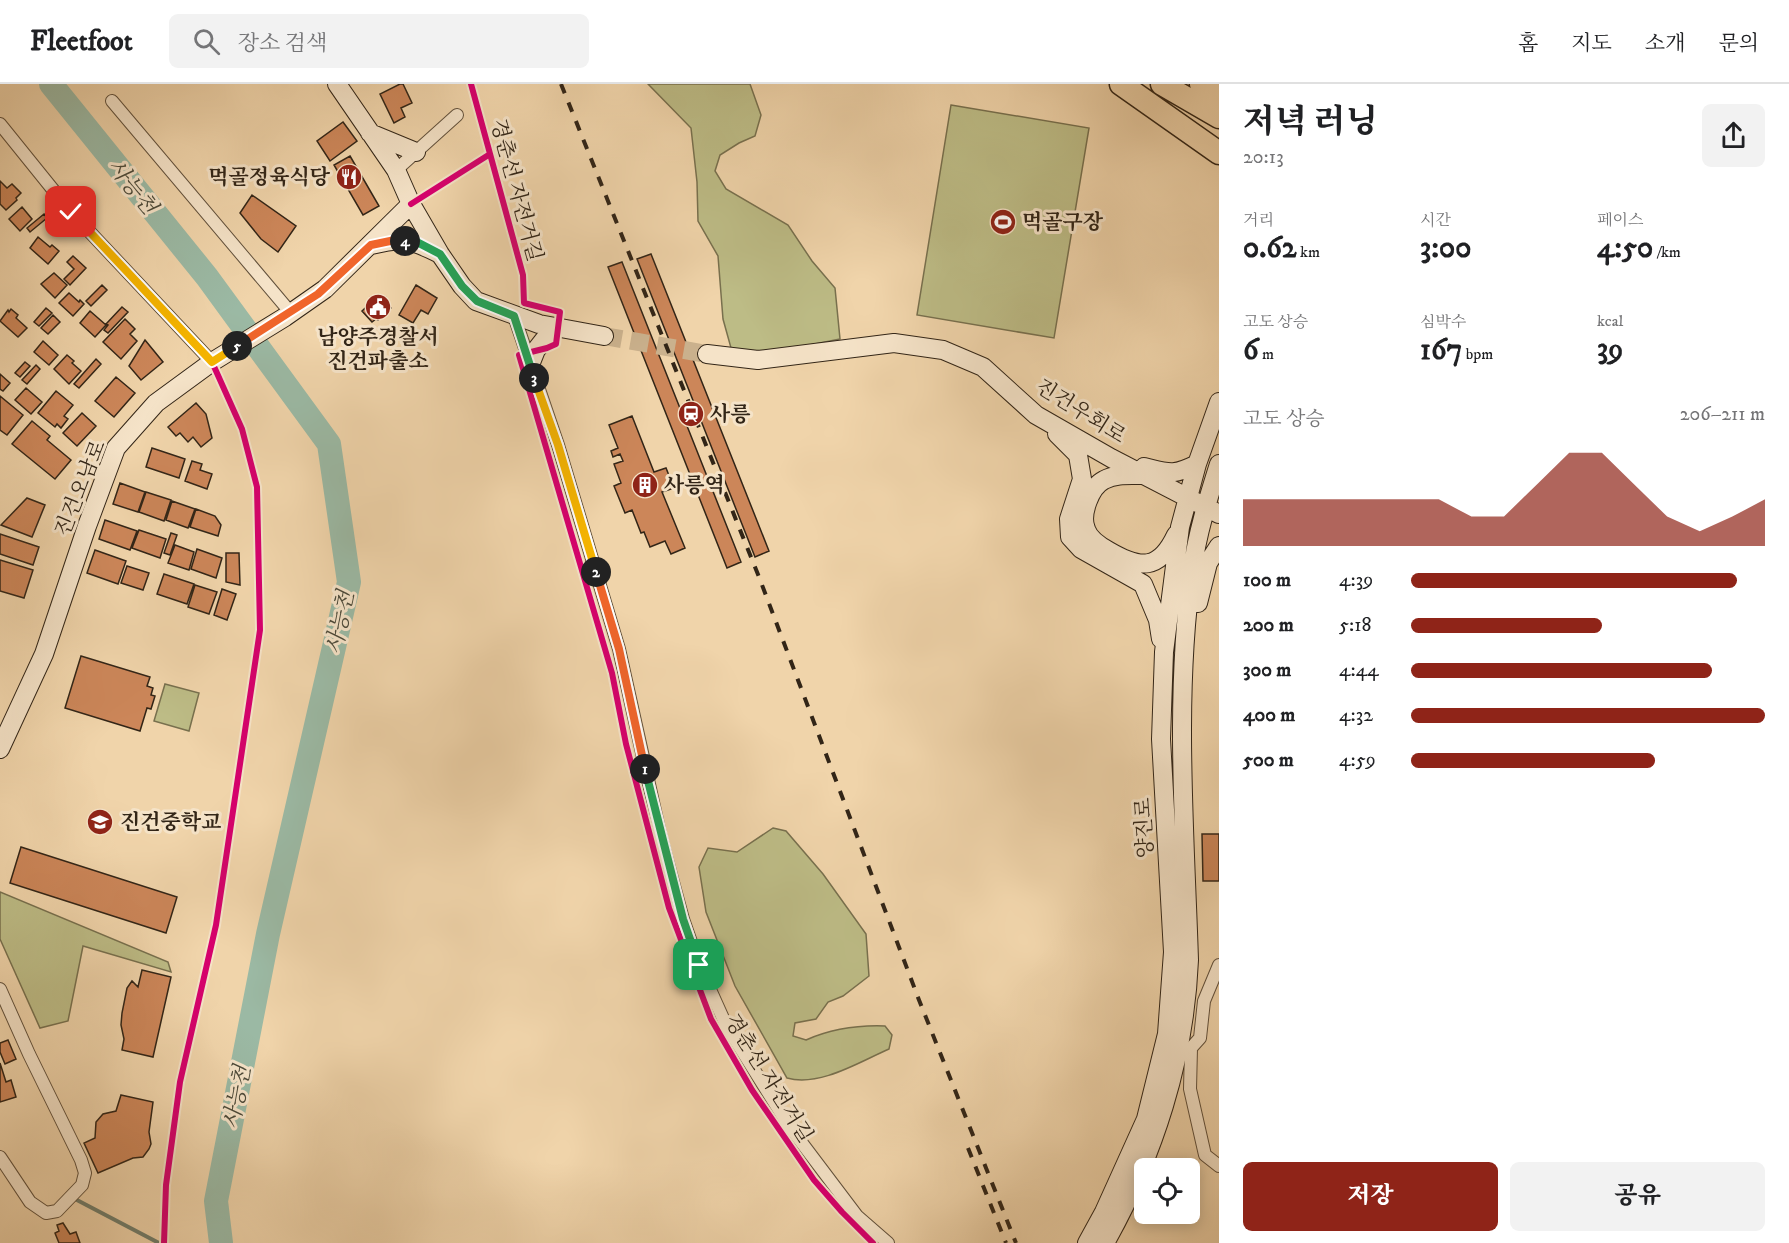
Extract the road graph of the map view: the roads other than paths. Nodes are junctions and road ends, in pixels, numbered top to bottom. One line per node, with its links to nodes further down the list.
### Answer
1 (337, 84): 10 (main road)
2 (1121, 84): 12 (highway)
3 (1162, 84): 8 (highway)
4 (1201, 84): 5 (highway)
5 (1219, 95)
6 (112, 101): 17 (street)
7 (457, 115): 11 (street)
8 (1219, 117)
9 (0, 124): 22 (street)
10 (370, 133): 11 (main road); 13 (main road)
11 (416, 152): 13 (street)
12 (1219, 153)
13 (396, 170): 14 (main road)
14 (411, 204): 15 (main road, 진건오남로); 16 (main road)
15 (371, 245): 16 (main road); 17 (main road, 진건오남로)
16 (440, 254): 18 (main road)
17 (288, 315): 22 (main road, 진건오남로)
18 (514, 316): 19 (main road); 23 (street)
19 (554, 327): 20 (main road); 23 (main road)
20 (604, 336)
21 (707, 354): 25 (main road, 진건우회로)
22 (217, 359): 36 (main road, 진건오남로)
23 (530, 365): 43 (street)
24 (1219, 402): 27 (main road, 양진로)
25 (1036, 415): 26 (main road, 진건우회로); 35 (main road)
26 (1111, 458): 27 (main road); 29 (main road, 진건우회로)
27 (1197, 464): 30 (main road, 양진로)
28 (1219, 464): 31 (main road, 양진로)
29 (1145, 476): 30 (main road, 진건우회로); 32 (main road)
30 (1188, 498): 31 (main road, 진건우회로); 32 (main road, 양진로)
31 (1212, 511): 34 (main road, 양진로)
32 (1180, 527): 35 (main road, 양진로)
33 (1219, 546): 34 (main road)
34 (1186, 629): 39 (main road, 양진로)
35 (1164, 652): 44 (main road, 양진로)
36 (0, 749)
37 (1219, 965): 40 (street)
38 (0, 989): 41 (street)
39 (1170, 1084): 40 (street); 45 (main road, 양진로)
40 (1191, 1092): 42 (street)
41 (0, 1157)
42 (1219, 1166)
43 (888, 1243)
44 (1087, 1243)
45 (1105, 1243)

